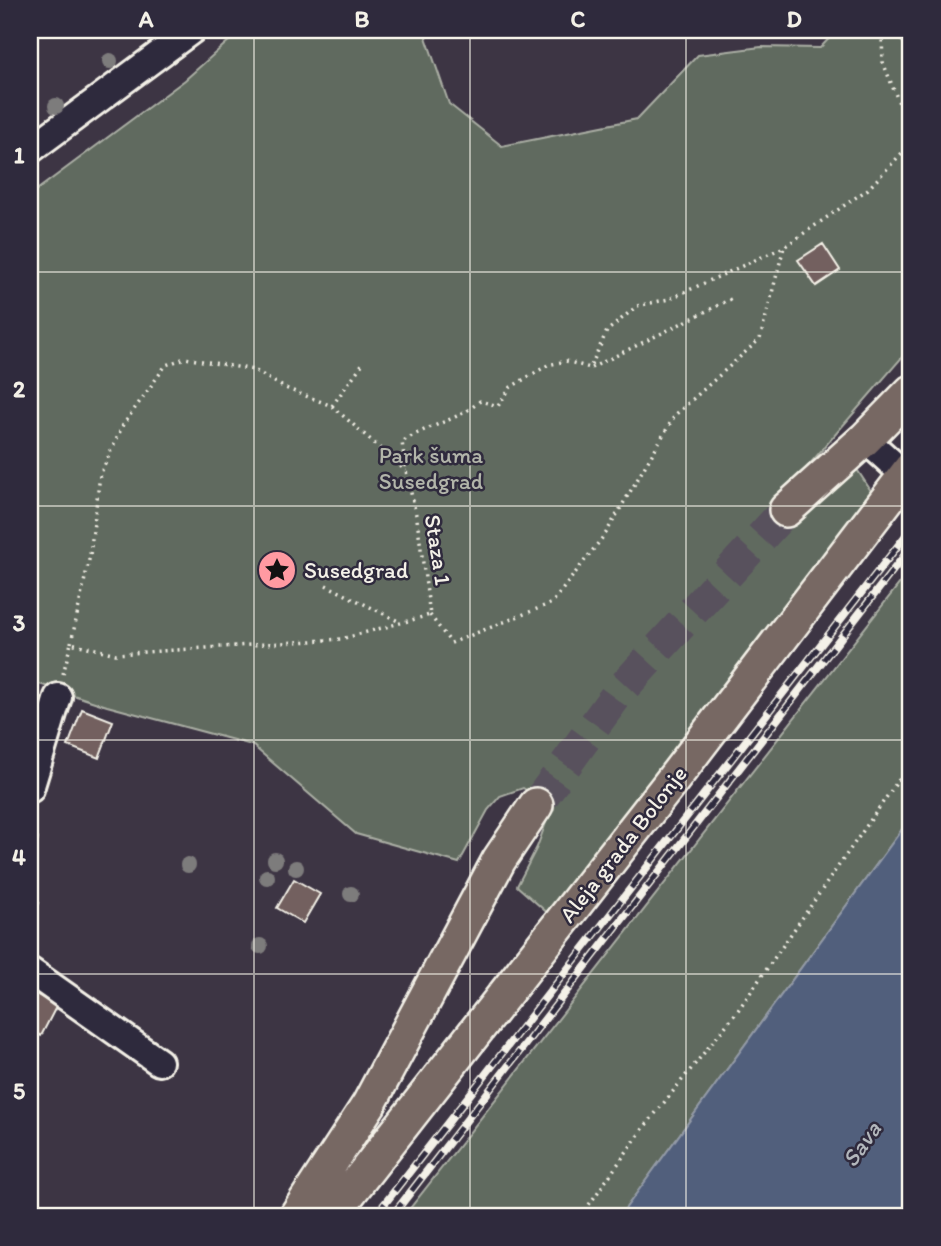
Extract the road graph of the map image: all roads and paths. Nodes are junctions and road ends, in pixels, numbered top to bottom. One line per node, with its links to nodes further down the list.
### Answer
1 (192, 30): 3 (street)
2 (893, 30): 4 (path)
3 (30, 150)
4 (784, 247): 7 (path); 15 (path)
5 (730, 299): 7 (path)
6 (363, 363): 9 (path)
7 (590, 368): 11 (path, Staza 1)
8 (911, 392): 10 (main road)
9 (332, 406): 11 (path); 17 (path)
10 (865, 439): 12 (street); 13 (main road)
11 (405, 471): 15 (path, Staza 1)
12 (909, 472): 25 (main road, Aleja grada Bolonje)
13 (786, 510)
14 (326, 585): 16 (path)
15 (430, 615): 16 (path, Staza 1)
16 (402, 623): 17 (path, Staza 1)
17 (71, 643): 18 (path)
18 (58, 696): 20 (street)
19 (911, 762): 26 (path)
20 (30, 789)
21 (536, 805): 24 (main road)
22 (30, 971): 23 (street)
23 (159, 1062)
24 (296, 1216)
25 (331, 1216)
26 (581, 1216)

